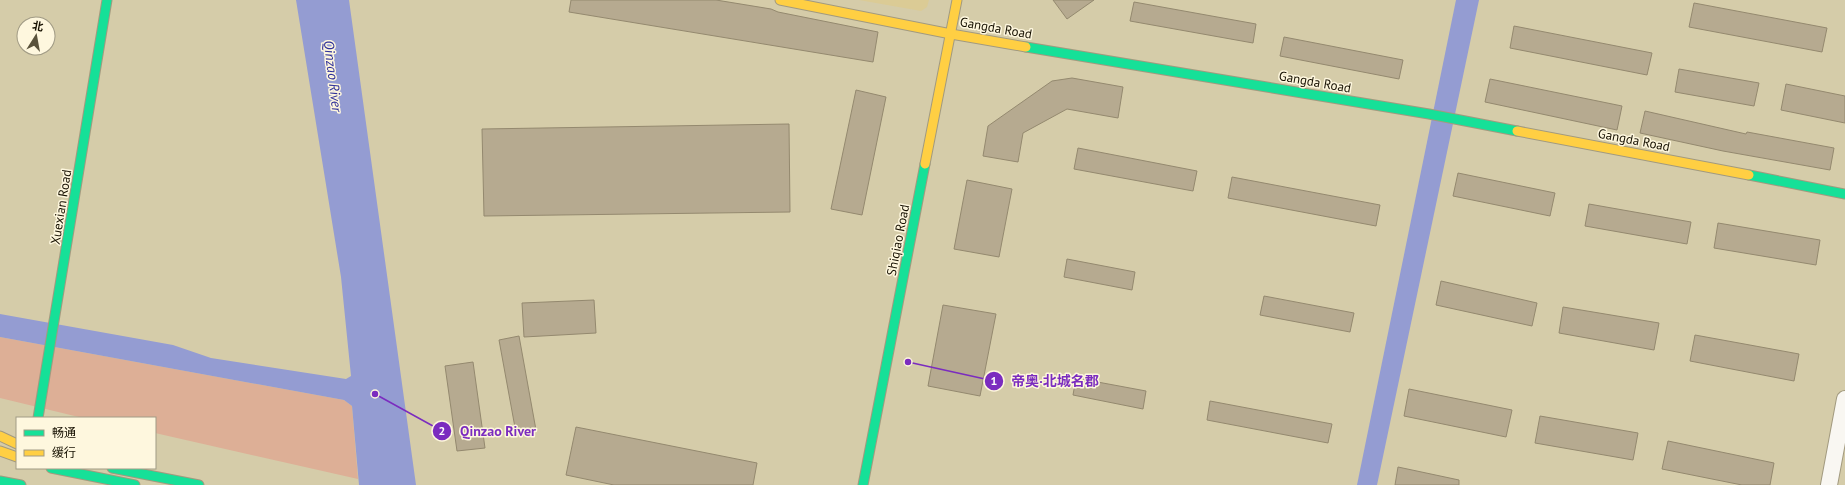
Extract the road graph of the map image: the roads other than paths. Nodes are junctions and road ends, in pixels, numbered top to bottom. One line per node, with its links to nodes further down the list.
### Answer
1 (107, 0): 7 (main road, Xuexian Road)
2 (780, 0): 4 (main road, Gangda Road)
3 (957, 0): 4 (main road, Shiqiao Road)
4 (951, 34): 5 (main road, Gangda Road); 22 (main road, Shiqiao Road)
5 (1845, 194)
6 (1845, 399): 23 (street)
7 (38, 417)
8 (0, 436): 9 (main road)
9 (16, 444)
10 (0, 446): 11 (main road)
11 (16, 450)
12 (0, 451): 13 (main road)
13 (16, 457)
14 (0, 458): 15 (main road)
15 (16, 461)
16 (56, 469): 20 (main road)
17 (117, 469): 21 (main road)
18 (0, 481): 19 (main road)
19 (21, 485)
20 (135, 485)
21 (199, 485)
22 (863, 485)
23 (1829, 485)

